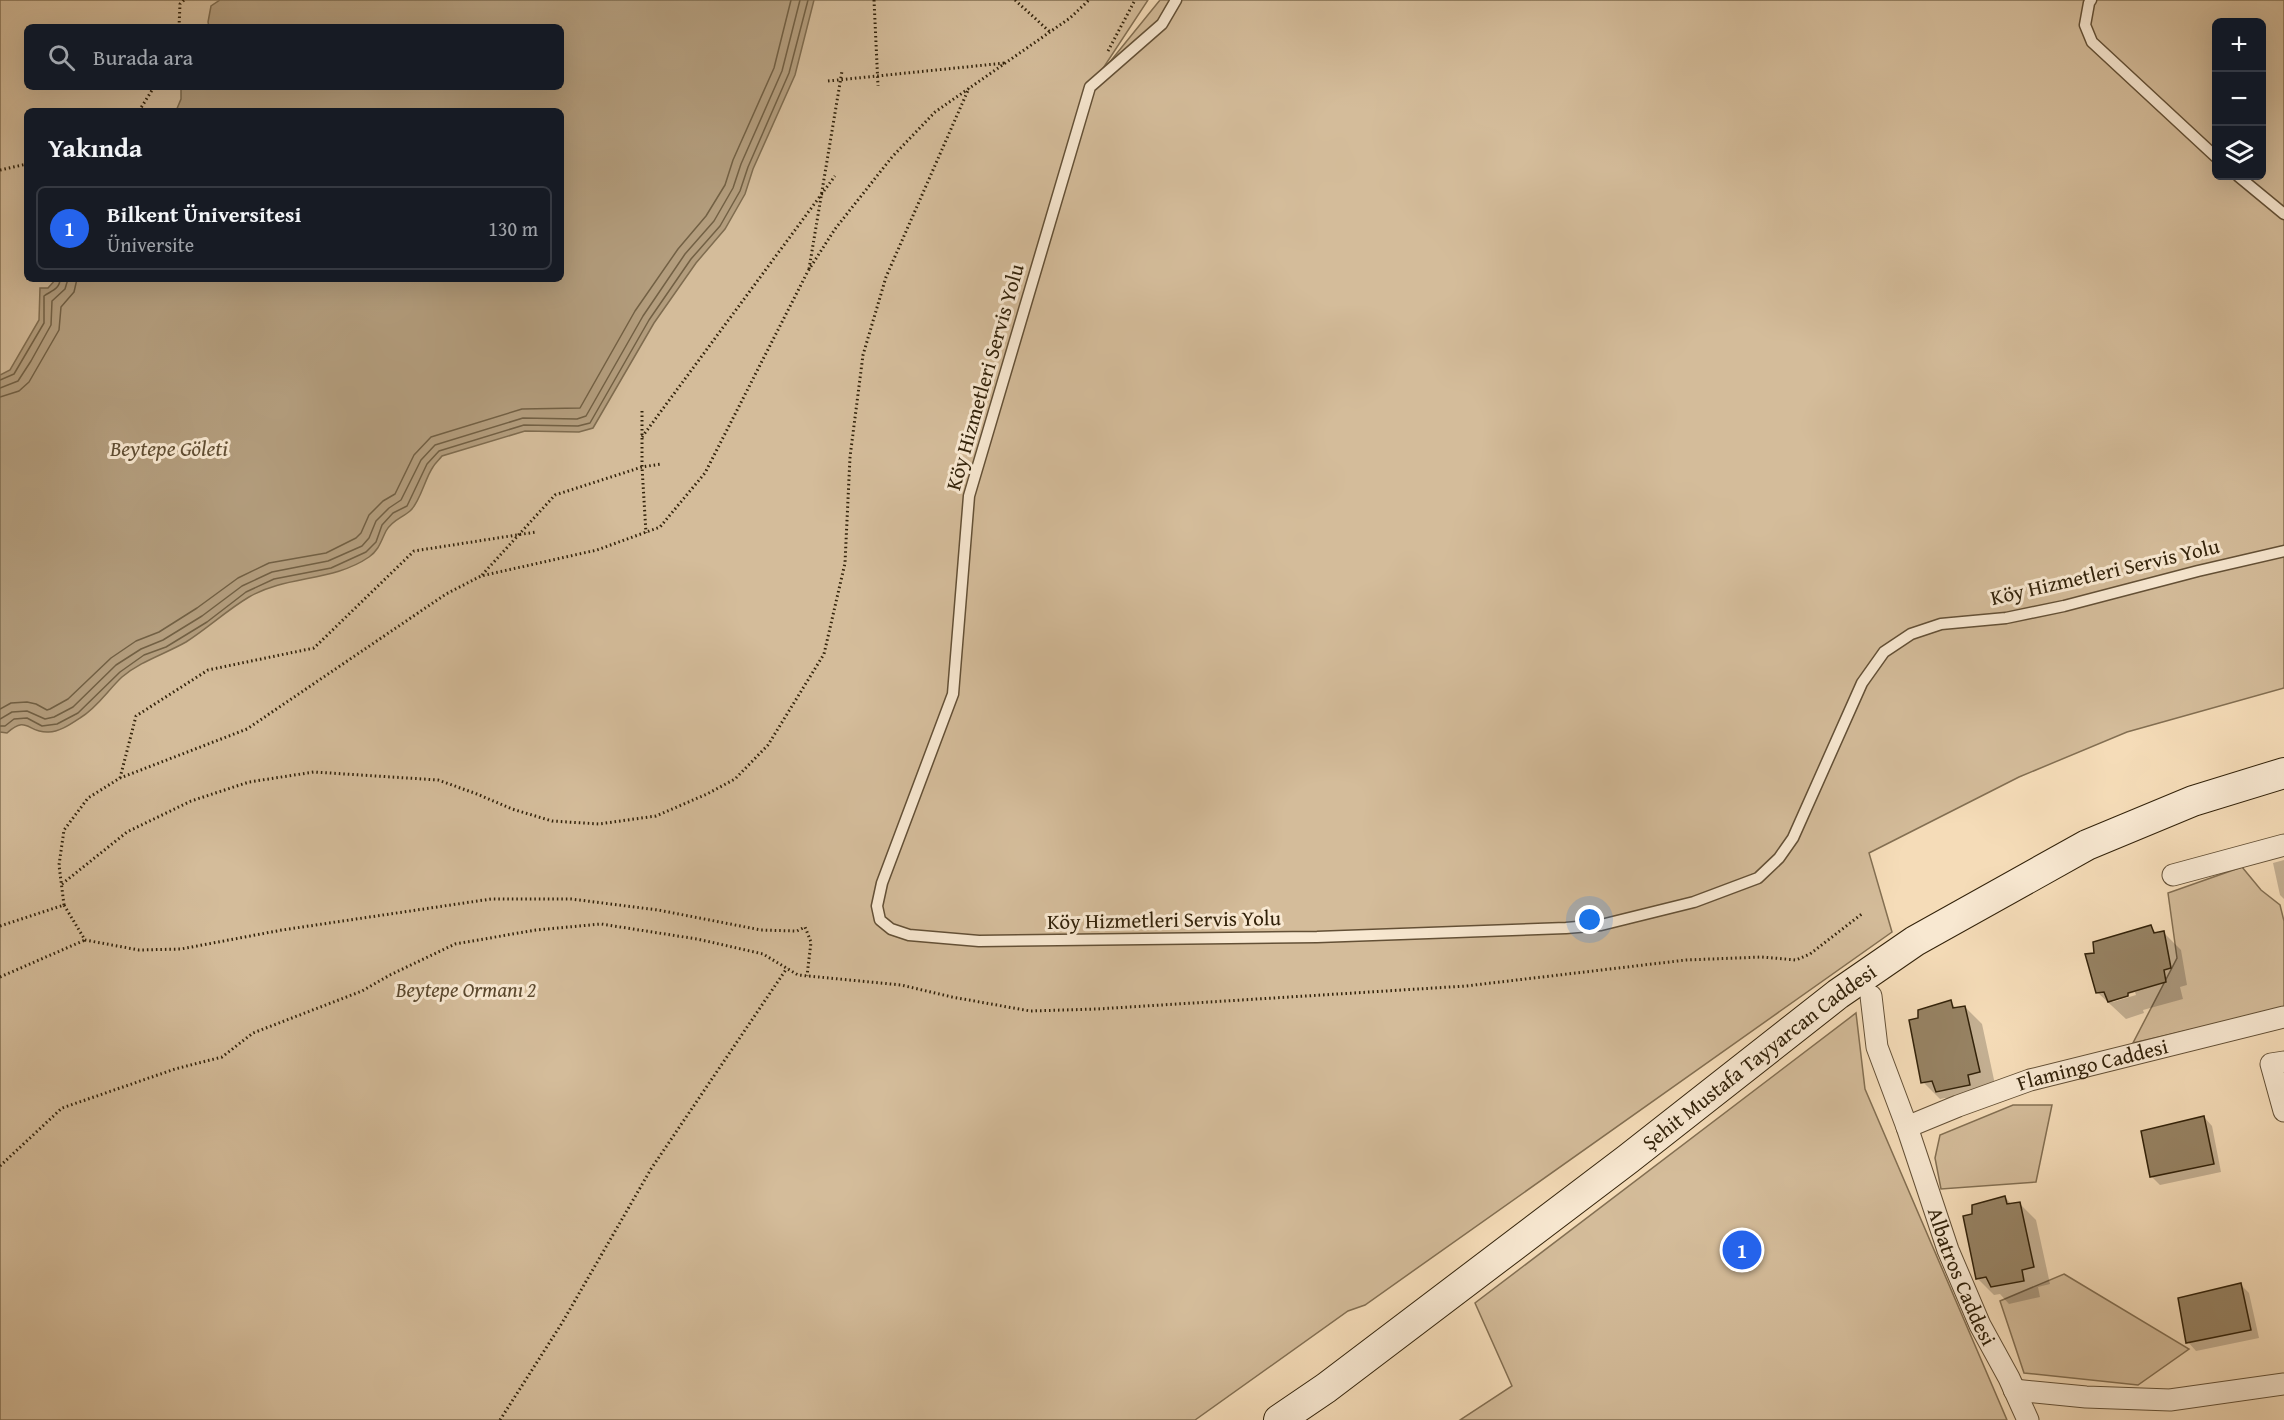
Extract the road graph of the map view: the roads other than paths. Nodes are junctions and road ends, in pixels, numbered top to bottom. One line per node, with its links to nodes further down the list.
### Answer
1 (1176, 0): 6 (lane, Köy Hizmetleri Servis Yolu)
2 (2091, 0): 3 (lane)
3 (2212, 152)
4 (2243, 180): 5 (lane)
5 (2284, 214)
6 (2284, 551)
7 (2284, 773): 17 (main road, Şehit Mustafa Tayyarcan Caddesi)
8 (2284, 844): 9 (street)
9 (2173, 875)
10 (1871, 996): 14 (street, Albatros Caddesi)
11 (2284, 1017): 14 (street, Flamingo Caddesi)
12 (2284, 1062): 13 (street)
13 (2284, 1111)
14 (1907, 1127): 16 (street, Albatros Caddesi)
15 (2284, 1384): 16 (street)
16 (2014, 1390): 18 (street, Albatros Caddesi)
17 (1279, 1420)
18 (2028, 1420)

